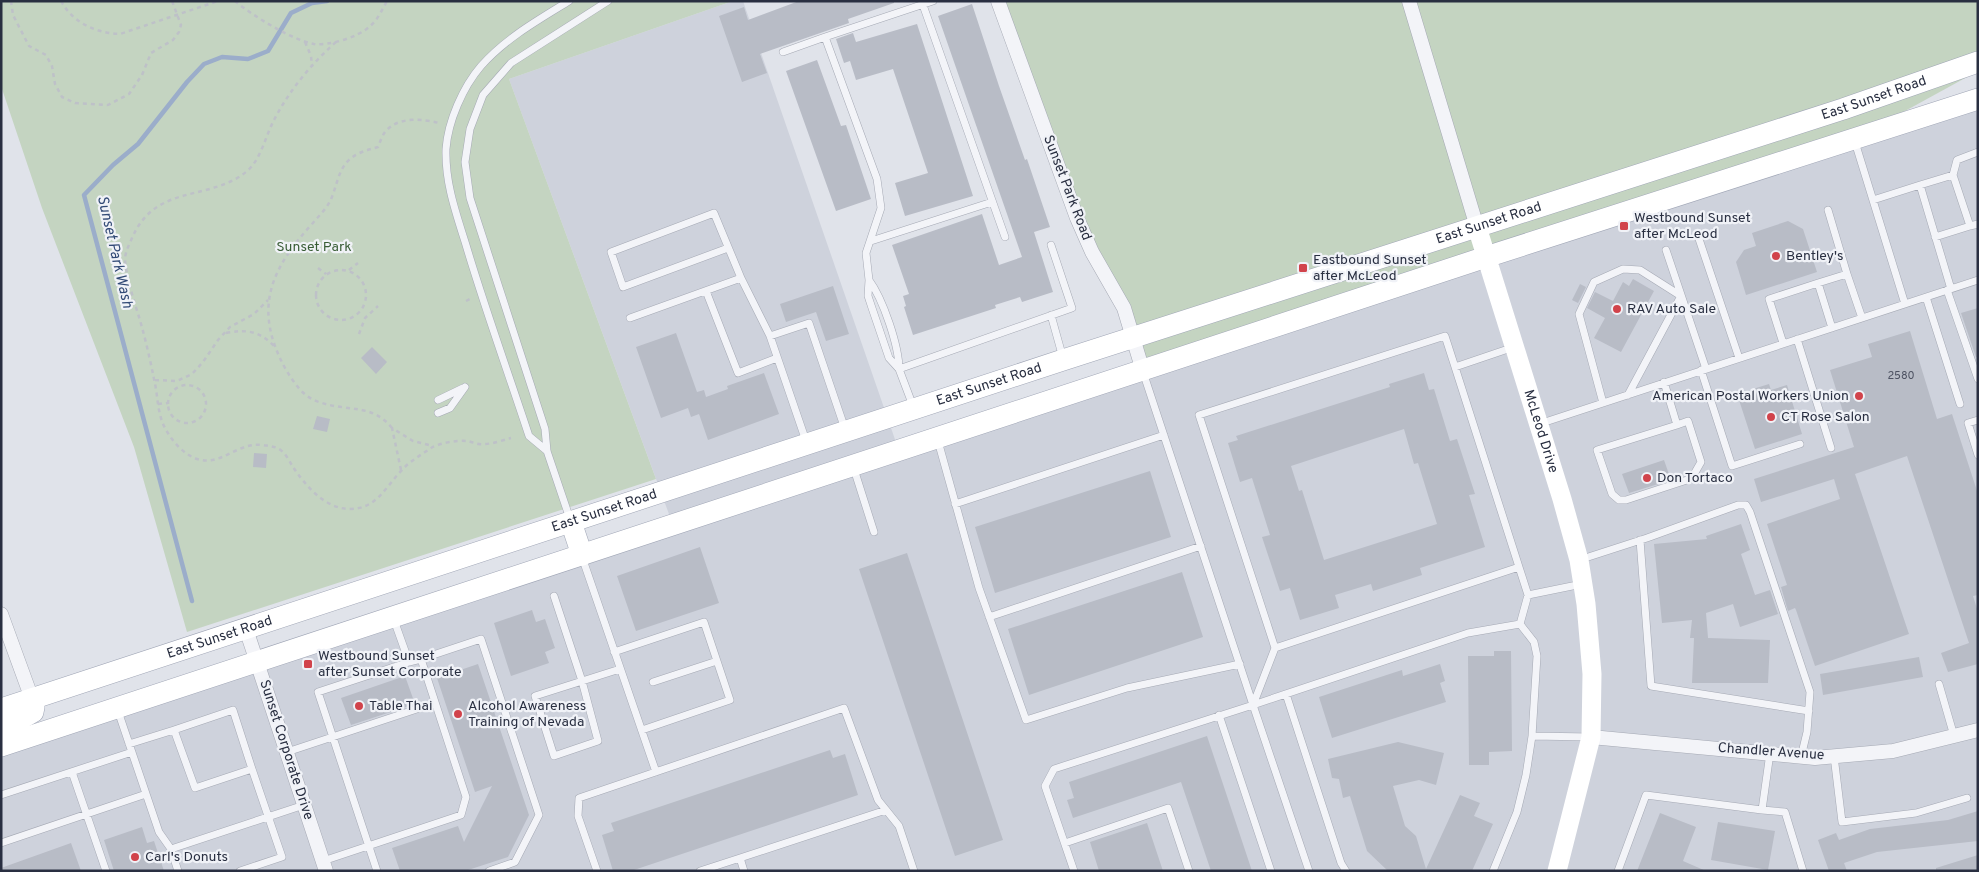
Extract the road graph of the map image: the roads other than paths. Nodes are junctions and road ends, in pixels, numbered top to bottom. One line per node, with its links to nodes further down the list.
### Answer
1 (569, 1): 75 (lane)
2 (608, 1): 75 (lane)
3 (933, 1): 6 (lane)
4 (998, 1): 46 (street, Sunset Park Road)
5 (1409, 1): 19 (street, McLeod Drive)
6 (923, 5): 7 (lane); 16 (lane)
7 (825, 37): 8 (lane); 23 (lane)
8 (783, 52)
9 (1978, 62): 19 (main road, East Sunset Road)
10 (1978, 100): 11 (main road)
11 (1854, 139): 15 (lane); 27 (main road)
12 (1978, 152): 13 (lane)
13 (1953, 175): 14 (lane); 18 (lane)
14 (1920, 186): 15 (lane); 21 (lane)
15 (1873, 200): 37 (lane)
16 (992, 202): 20 (lane); 23 (lane)
17 (1828, 210): 28 (lane)
18 (1974, 225): 21 (lane)
19 (1477, 227): 27 (street, McLeod Drive); 46 (main road, East Sunset Road)
20 (1005, 237)
21 (1935, 237): 33 (lane)
22 (1699, 239): 52 (lane)
23 (871, 241): 30 (lane)
24 (1051, 245): 38 (lane)
25 (728, 248): 25 (lane); 29 (lane)
26 (1666, 250): 35 (lane)
27 (1486, 257): 50 (street, McLeod Drive); 57 (main road)
28 (1847, 274): 32 (lane); 41 (lane)
29 (741, 278): 34 (lane); 44 (lane)
30 (869, 280): 39 (lane); 42 (lane)
31 (1978, 280): 33 (lane)
32 (1818, 283): 43 (lane); 49 (lane)
33 (1949, 290): 36 (lane); 58 (lane)
34 (706, 291): 40 (lane); 51 (lane)
35 (1681, 296): 56 (lane); 60 (lane); 62 (lane)
36 (1926, 297): 37 (lane); 63 (lane)
37 (1905, 304): 41 (lane)
38 (1051, 315): 53 (lane); 55 (lane)
39 (886, 316): 42 (lane); 45 (lane)
40 (630, 318)
41 (1862, 318): 43 (lane)
42 (876, 319): 48 (lane)
43 (1832, 328): 47 (lane)
44 (770, 336): 51 (lane); 69 (lane)
45 (893, 338): 48 (lane); 55 (lane)
46 (1133, 338): 53 (main road, East Sunset Road); 57 (street, Sunset Park Road)
47 (1797, 339): 49 (lane); 74 (lane)
48 (883, 341): 55 (lane)
49 (1783, 343): 52 (lane)
50 (1514, 347): 54 (lane); 67 (street, McLeod Drive)
51 (777, 358): 72 (lane)
52 (1739, 358): 56 (lane)
53 (1063, 360): 64 (main road, East Sunset Road)
54 (1455, 367): 85 (lane); 94 (lane)
55 (899, 369): 64 (lane)
56 (1703, 370): 59 (lane); 73 (lane)
57 (1143, 371): 70 (lane); 71 (main road)
58 (1978, 379)
59 (1664, 382): 60 (lane); 68 (lane)
60 (1628, 395): 62 (lane)
61 (438, 400): 65 (lane)
62 (1603, 403): 67 (lane)
63 (1960, 404)
64 (914, 409): 69 (main road, East Sunset Road)
65 (438, 413)
66 (1978, 420): 76 (lane)
67 (1539, 424): 84 (street, McLeod Drive)
68 (1677, 424): 68 (lane)
69 (846, 432): 72 (main road, East Sunset Road)
70 (1164, 435): 78 (lane); 82 (lane)
71 (937, 438): 77 (main road); 78 (lane)
72 (807, 444): 79 (main road, East Sunset Road)
73 (1800, 444)
74 (1831, 448)
75 (547, 451): 79 (lane)
76 (1978, 455)
77 (853, 466): 80 (lane); 83 (main road)
78 (955, 504): 91 (lane)
79 (571, 522): 83 (main road); 93 (main road, East Sunset Road)
80 (874, 532)
81 (1640, 540): 84 (lane); 111 (lane); 111 (lane)
82 (1201, 546): 91 (lane); 100 (lane)
83 (582, 555): 90 (main road); 95 (lane)
84 (1579, 560): 86 (street, McLeod Drive)
85 (1519, 567): 87 (lane); 94 (lane)
86 (1583, 584): 87 (lane); 119 (street, McLeod Drive)
87 (1528, 595): 92 (lane)
88 (554, 596): 102 (lane)
89 (1, 614): 106 (street)
90 (393, 617): 98 (main road); 99 (lane)
91 (989, 617): 100 (lane)
92 (1520, 624): 105 (lane); 117 (lane)
93 (246, 629): 98 (street, Sunset Corporate Drive); 106 (main road, East Sunset Road)
94 (1275, 648): 108 (lane)
95 (614, 652): 97 (lane); 101 (lane)
96 (421, 659): 99 (lane); 107 (lane); 149 (lane)
97 (717, 661): 103 (lane); 115 (lane)
98 (257, 662): 109 (main road); 124 (street, Sunset Corporate Drive)
99 (409, 662): 120 (lane)
100 (1240, 664): 108 (lane)
101 (620, 669): 102 (lane); 115 (lane)
102 (582, 681): 102 (lane)
103 (653, 682)
104 (1939, 684): 118 (lane)
105 (1286, 694): 108 (lane); 158 (lane)
106 (32, 699): 110 (main road, East Sunset Road); 113 (main road)
107 (435, 703): 120 (lane); 141 (lane)
108 (1253, 705): 112 (lane); 157 (lane)
109 (117, 708): 121 (lane); 122 (main road)
110 (1, 709)
111 (1809, 711): 126 (lane)
112 (1219, 715): 140 (lane); 156 (lane)
113 (1, 727)
114 (174, 730): 121 (lane); 128 (lane); 128 (lane)
115 (642, 730): 130 (lane)
116 (1978, 730): 118 (street, Chandler Avenue)
117 (1532, 736): 119 (lane); 159 (lane)
118 (1954, 736): 127 (street, Chandler Avenue)
119 (1591, 737): 125 (street, Chandler Avenue); 160 (street, McLeod Drive)
120 (333, 738): 124 (lane); 141 (lane)
121 (129, 744): 123 (lane)
122 (1, 746)
123 (132, 752): 129 (lane); 131 (lane)
124 (287, 752): 134 (street, Sunset Corporate Drive)
125 (1770, 754): 126 (street, Chandler Avenue); 136 (lane)
126 (1801, 756): 127 (street, Chandler Avenue)
127 (1834, 756): 133 (lane)
128 (252, 769): 138 (lane)
129 (72, 772): 132 (lane); 137 (lane)
130 (656, 772): 135 (lane); 150 (lane)
131 (146, 794): 137 (lane); 142 (lane)
132 (1, 795)
133 (1967, 798)
134 (305, 805): 138 (lane); 144 (street, Sunset Corporate Drive)
135 (886, 810): 143 (lane); 153 (lane)
136 (1762, 810): 161 (lane); 162 (lane)
137 (86, 814): 139 (lane); 145 (lane)
138 (268, 817): 142 (lane); 147 (lane)
139 (1, 842)
140 (1065, 843): 154 (lane); 155 (lane)
141 (369, 846): 144 (lane); 148 (lane)
142 (171, 849): 146 (lane)
143 (740, 858): 151 (lane); 152 (lane)
144 (325, 866)
145 (106, 871)
146 (178, 871)
147 (240, 871)
148 (377, 871)
149 (489, 871)
150 (597, 871)
151 (700, 871)
152 (744, 871)
153 (914, 871)
154 (1074, 871)
155 (1189, 871)
156 (1271, 871)
157 (1309, 871)
158 (1346, 871)
159 (1493, 871)
160 (1557, 871)
161 (1618, 871)
162 (1803, 871)

